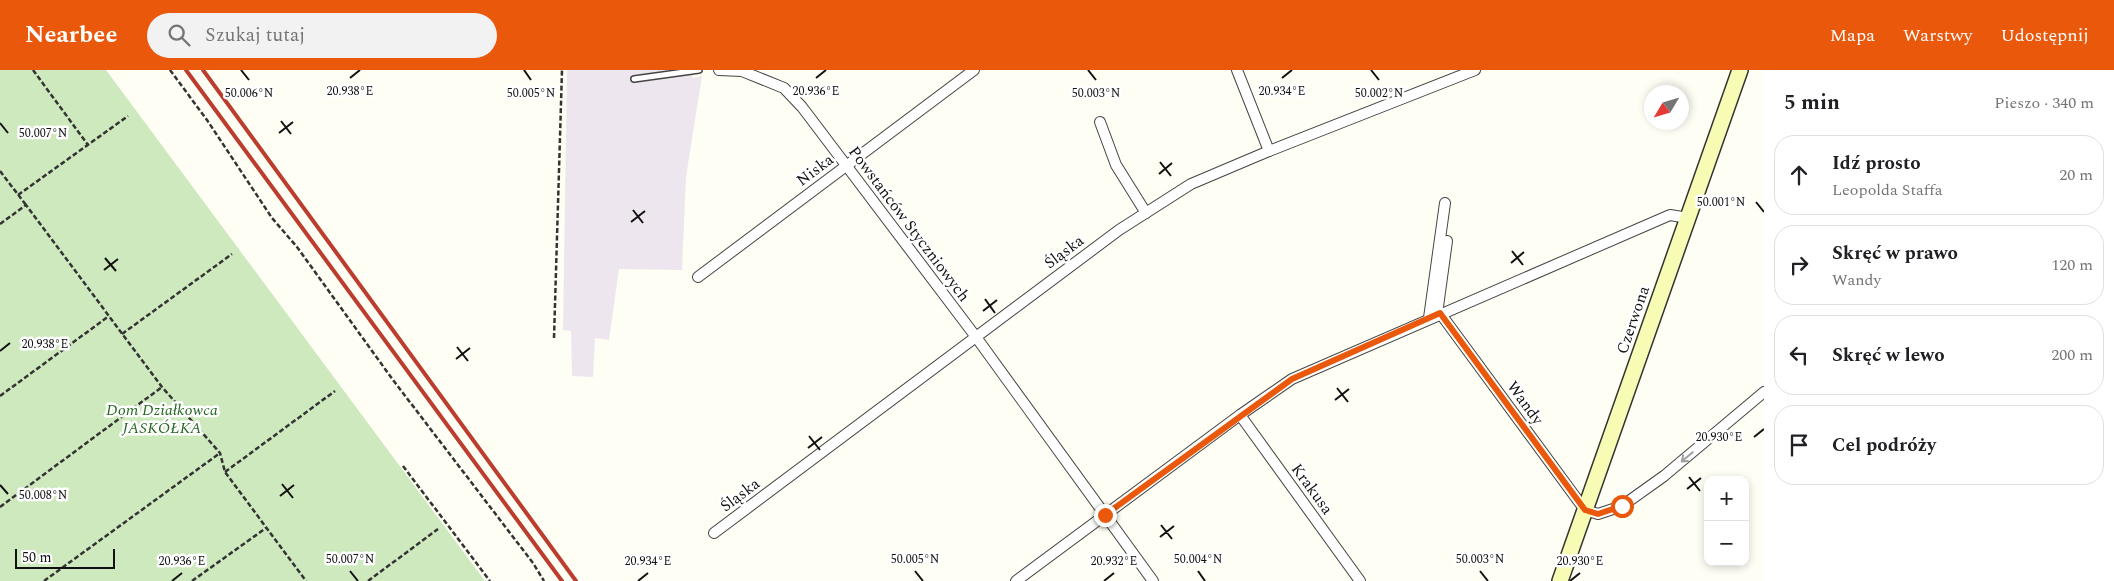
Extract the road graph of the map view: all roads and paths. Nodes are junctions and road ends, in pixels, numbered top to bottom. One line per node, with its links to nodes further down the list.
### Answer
1 (33, 70): 13 (path)
2 (170, 70): 50 (path)
3 (562, 70): 30 (path)
4 (699, 70): 10 (lane)
5 (719, 70): 15 (street, Powstańców Styczniowych)
6 (974, 70): 15 (street, Niska)
7 (1237, 70): 14 (street)
8 (1475, 70): 14 (street, Śląska)
9 (1740, 70): 21 (main road, Czerwona)
10 (634, 79)
11 (128, 116): 13 (path)
12 (1100, 122): 20 (street)
13 (88, 145): 17 (path)
14 (1269, 151): 20 (street, Śląska)
15 (847, 165): 25 (street, Niska); 29 (street, Powstańców Styczniowych)
16 (0, 171): 17 (path)
17 (18, 195): 19 (path)
18 (1444, 203): 26 (street)
19 (26, 205): 22 (path); 27 (path)
20 (1146, 213): 29 (street, Śląska)
21 (1688, 218): 26 (street); 40 (main road, Czerwona)
22 (0, 224)
23 (1447, 241): 26 (street)
24 (232, 254): 28 (path)
25 (698, 277)
26 (1435, 315): 35 (street); 40 (street, Wandy)
27 (109, 316): 28 (path); 34 (path)
28 (122, 334): 31 (path)
29 (976, 337): 41 (street, Powstańców Styczniowych); 44 (street, Śląska)
30 (554, 338)
31 (162, 387): 36 (path); 39 (path)
32 (335, 391): 38 (path)
33 (1764, 392): 40 (street, one-way to 40)
34 (0, 396)
35 (1240, 415): 41 (street); 53 (street, Krakusa)
36 (220, 453): 38 (path); 45 (path)
37 (403, 466): 49 (path)
38 (225, 472): 42 (path)
39 (0, 507)
40 (1585, 510): 54 (main road, Czerwona)
41 (1105, 515): 51 (street); 52 (street, Powstańców Styczniowych)
42 (266, 528): 46 (path); 47 (path)
43 (438, 529): 48 (path)
44 (714, 533)
45 (44, 581)
46 (192, 581)
47 (306, 581)
48 (368, 581)
49 (490, 581)
50 (544, 581)
51 (1016, 581)
52 (1153, 581)
53 (1360, 581)
54 (1560, 581)

